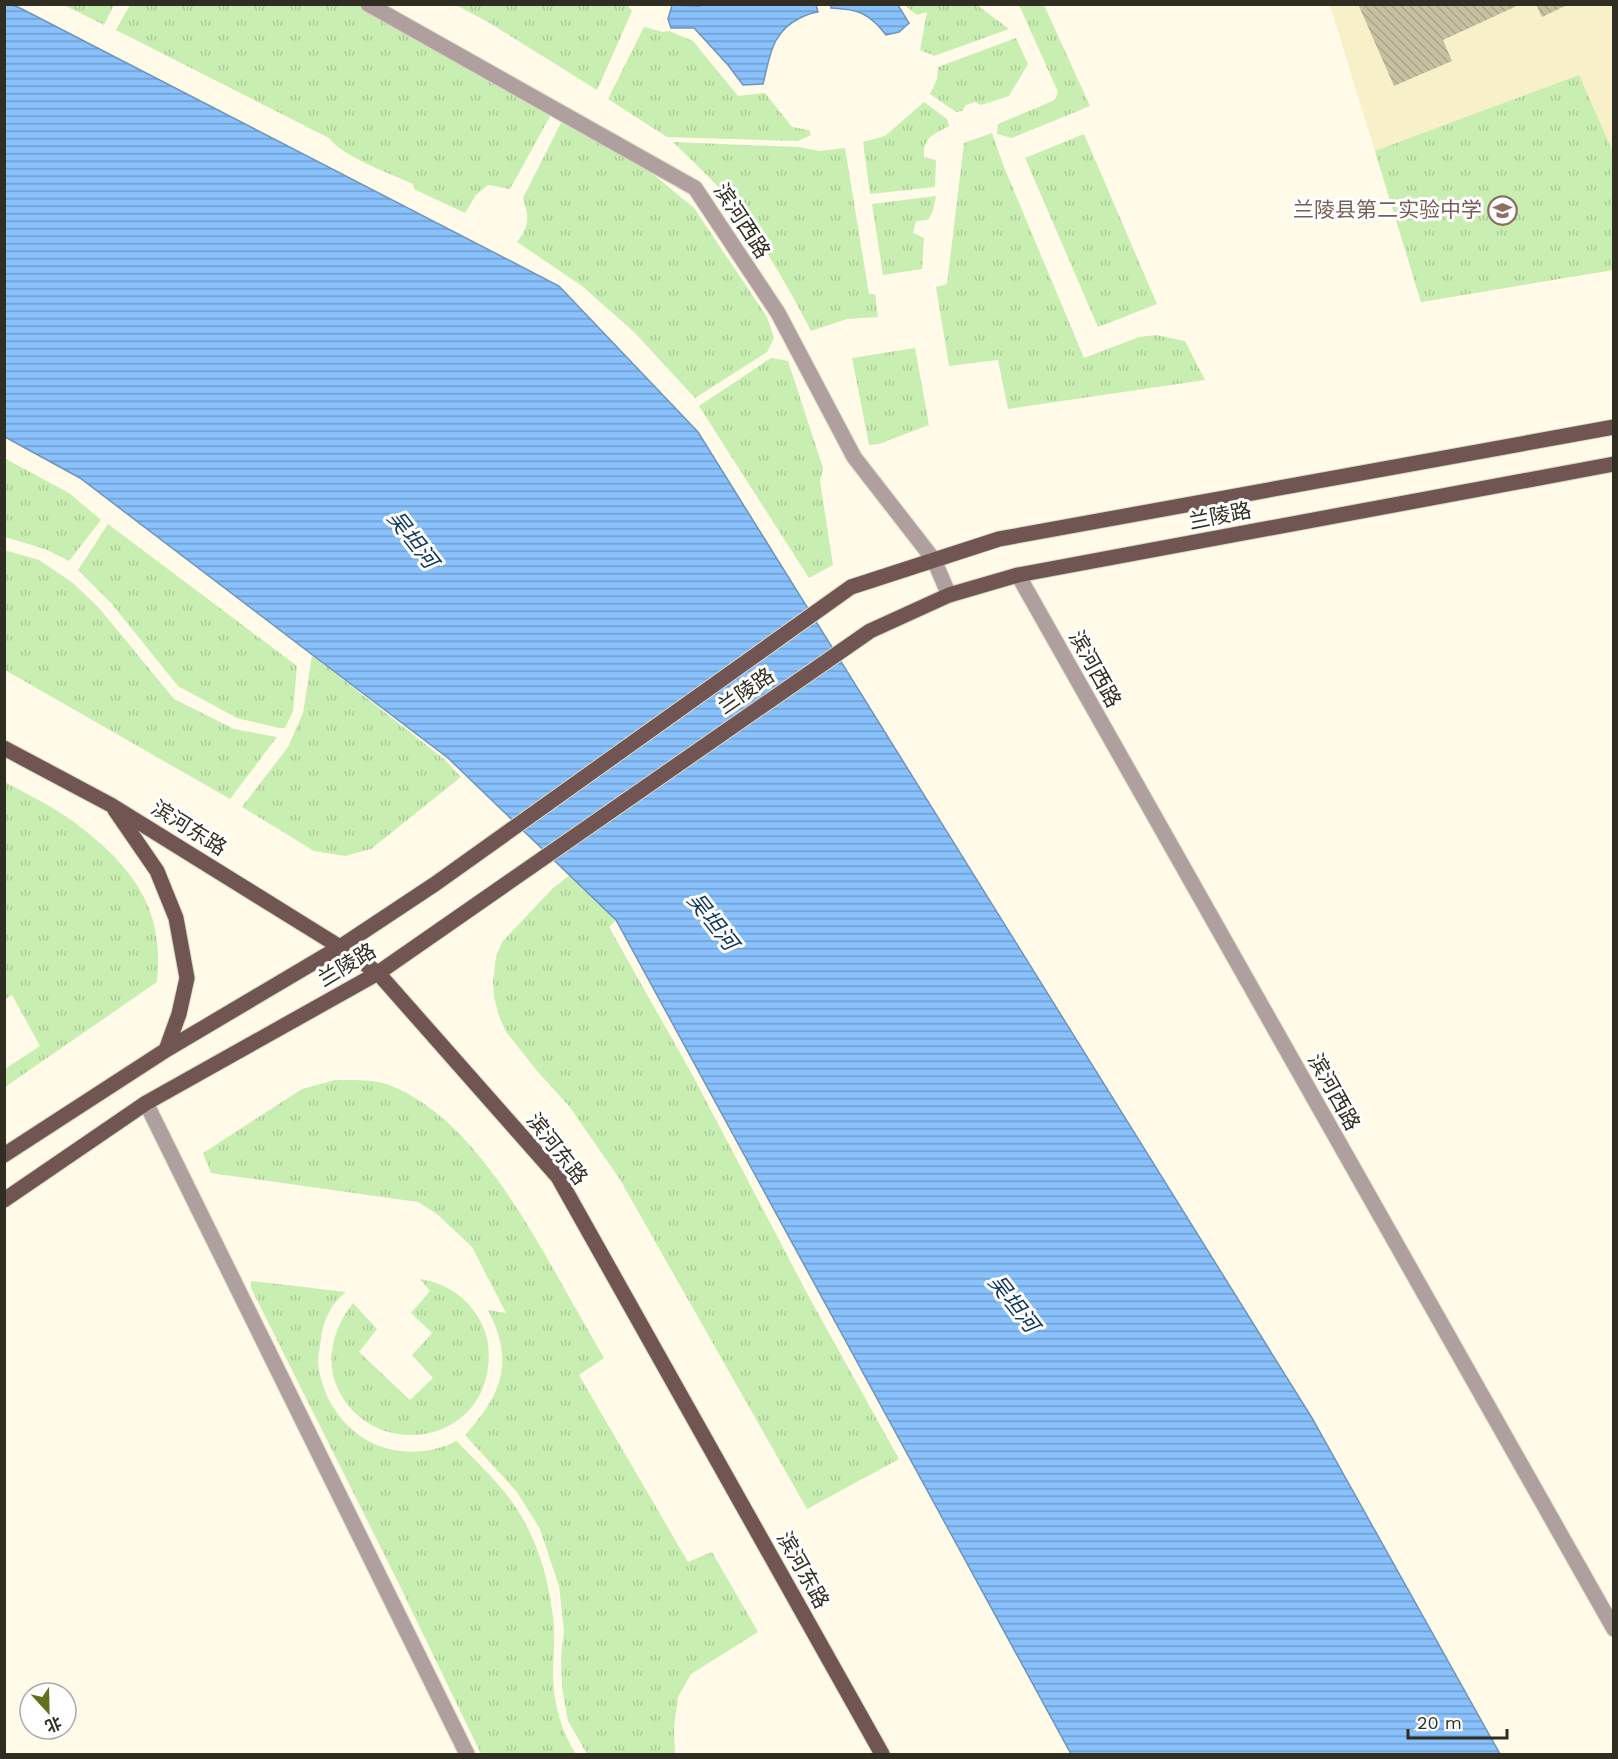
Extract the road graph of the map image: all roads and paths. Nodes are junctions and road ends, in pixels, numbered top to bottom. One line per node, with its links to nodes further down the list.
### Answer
1 (368, 4): 4 (street, 滨河西路)
2 (1614, 427): 4 (main road, 兰陵路)
3 (1614, 464): 5 (main road, 兰陵路)
4 (934, 560): 6 (street, 滨河西路); 9 (main road, 兰陵路)
5 (1018, 575): 6 (main road, 兰陵路); 15 (street, 滨河西路)
6 (949, 595): 10 (main road, 兰陵路)
7 (4, 748): 8 (main road, 滨河东路)
8 (111, 805): 9 (main road, 滨河东路); 11 (main road)
9 (340, 947): 10 (main road, 滨河东路); 11 (main road, 兰陵路)
10 (378, 973): 12 (main road, 兰陵路); 17 (main road, 滨河东路)
11 (166, 1050): 13 (main road, 兰陵路)
12 (146, 1103): 14 (main road, 兰陵路); 16 (street)
13 (4, 1155)
14 (4, 1200)
15 (1614, 1629)
16 (467, 1755)
17 (882, 1755)

